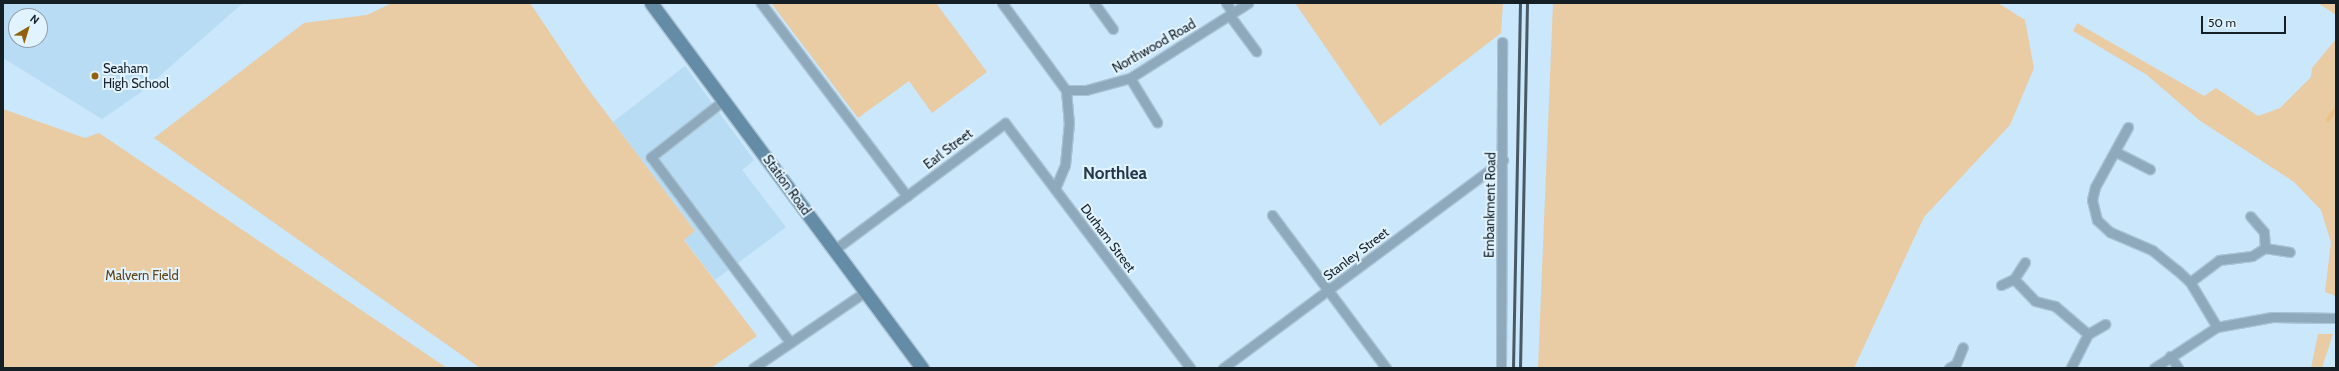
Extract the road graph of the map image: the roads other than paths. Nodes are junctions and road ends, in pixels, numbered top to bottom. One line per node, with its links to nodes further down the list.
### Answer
1 (651, 3): 13 (main road, Station Road)
2 (761, 3): 21 (street)
3 (1002, 3): 12 (street)
4 (1094, 3): 8 (street)
5 (1226, 3): 7 (street)
6 (1248, 3): 7 (street, Northwood Road)
7 (1232, 15): 10 (street); 11 (street, Northwood Road)
8 (1113, 29)
9 (1502, 42): 18 (street, Embankment Road)
10 (1256, 50)
11 (1130, 78): 12 (street, Northwood Road); 14 (street)
12 (1066, 90): 20 (street)
13 (724, 100): 25 (main road, Station Road); 37 (street)
14 (1157, 122)
15 (1005, 123): 20 (street, Durham Street); 21 (street, Earl Street)
16 (2128, 127): 17 (street)
17 (2116, 152): 19 (street); 29 (street)
18 (1504, 160): 31 (street, Stanley Street); 46 (street, Embankment Road)
19 (2150, 169)
20 (1055, 189): 43 (street, Durham Street)
21 (907, 196): 25 (street, Earl Street)
22 (1272, 215): 31 (street)
23 (2250, 216): 24 (street)
24 (2266, 248): 26 (street); 29 (street)
25 (834, 250): 32 (main road, Station Road)
26 (2290, 252)
27 (2025, 262): 28 (street)
28 (2014, 279): 30 (street); 36 (street)
29 (2190, 282): 35 (street)
30 (2001, 285)
31 (1328, 290): 44 (street, Stanley Street); 45 (street)
32 (865, 292): 37 (street); 42 (main road, Station Road)
33 (2336, 318): 35 (street)
34 (2106, 324): 36 (street)
35 (2217, 327): 39 (street)
36 (2088, 334): 47 (street)
37 (790, 342): 41 (street)
38 (1963, 347): 40 (street)
39 (2170, 356): 48 (street); 49 (street)
40 (1955, 367)
41 (753, 368)
42 (922, 368)
43 (1190, 368)
44 (1223, 368)
45 (1386, 368)
46 (1501, 368)
47 (2071, 368)
48 (2154, 368)
49 (2178, 368)

